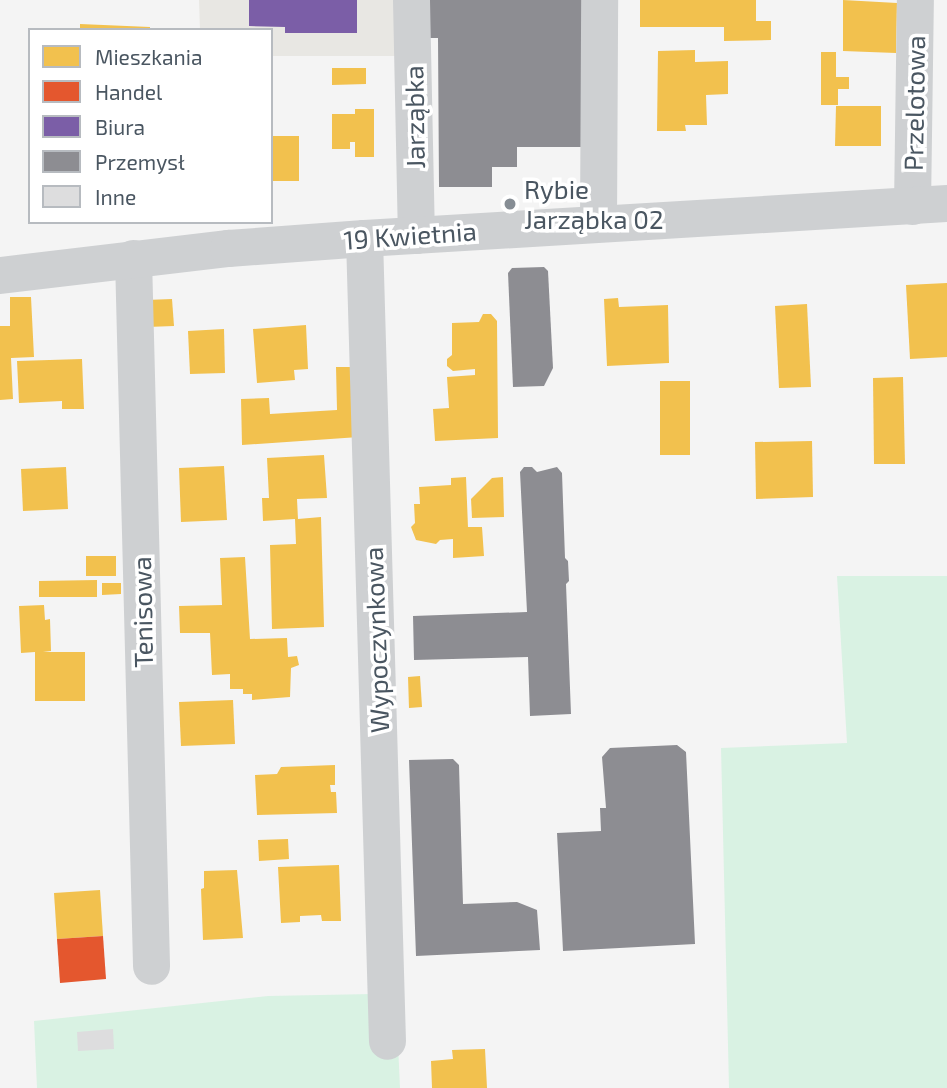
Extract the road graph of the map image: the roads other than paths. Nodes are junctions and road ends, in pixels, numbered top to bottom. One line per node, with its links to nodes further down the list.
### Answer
1 (411, 0): 6 (street, Jarząbka)
2 (598, 0): 5 (street)
3 (915, 0): 4 (street, Przelotowa)
4 (930, 204): 5 (street, 19 Kwietnia)
5 (598, 223): 6 (street, 19 Kwietnia)
6 (416, 235): 7 (street, 19 Kwietnia)
7 (364, 238): 8 (street, 19 Kwietnia); 11 (street, Wypoczynkowa)
8 (133, 258): 9 (street, 19 Kwietnia); 10 (street, Tenisowa)
9 (0, 275)
10 (151, 966)
11 (387, 1041)

